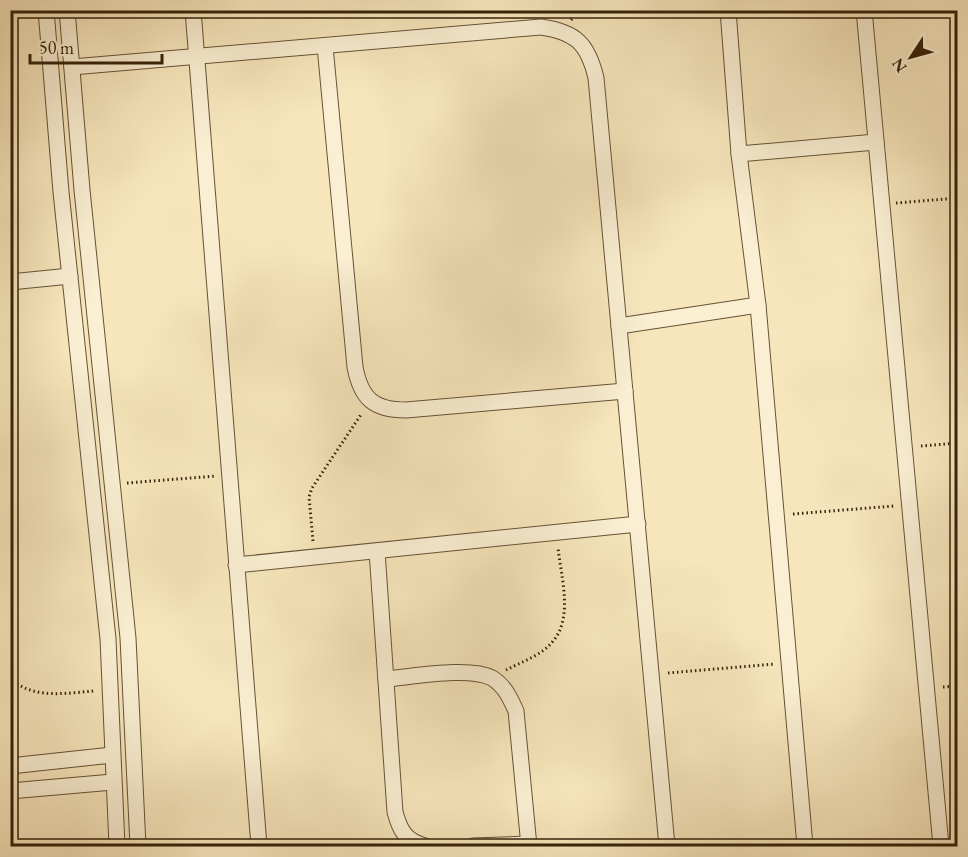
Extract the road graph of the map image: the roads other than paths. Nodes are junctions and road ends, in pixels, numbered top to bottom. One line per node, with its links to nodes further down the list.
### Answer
1 (46, 10): 12 (street)
2 (67, 10): 8 (street)
3 (193, 10): 7 (street)
4 (728, 10): 10 (street)
5 (864, 10): 9 (street)
6 (325, 46): 7 (street); 16 (street); 17 (street)
7 (196, 57): 8 (street); 20 (street)
8 (72, 67): 11 (street)
9 (876, 142): 10 (street); 36 (street)
10 (739, 154): 15 (street)
11 (82, 190): 12 (street); 27 (street)
12 (61, 192): 13 (street)
13 (70, 276): 14 (street); 22 (street)
14 (10, 282)
15 (758, 305): 16 (street); 35 (street)
16 (619, 326): 17 (street)
17 (625, 391): 18 (street)
18 (638, 524): 19 (street); 34 (street)
19 (377, 551): 20 (street); 21 (street)
20 (236, 566): 31 (street)
21 (386, 679): 28 (street); 32 (street)
22 (112, 755): 23 (street); 24 (street)
23 (10, 766)
24 (113, 782): 25 (street); 26 (street)
25 (10, 791)
26 (115, 825): 27 (street); 29 (street)
27 (135, 825): 30 (street)
28 (529, 845): 33 (street)
29 (117, 846)
30 (138, 846)
31 (259, 846)
32 (425, 846)
33 (473, 846)
34 (667, 846)
35 (804, 846)
36 (941, 846)

